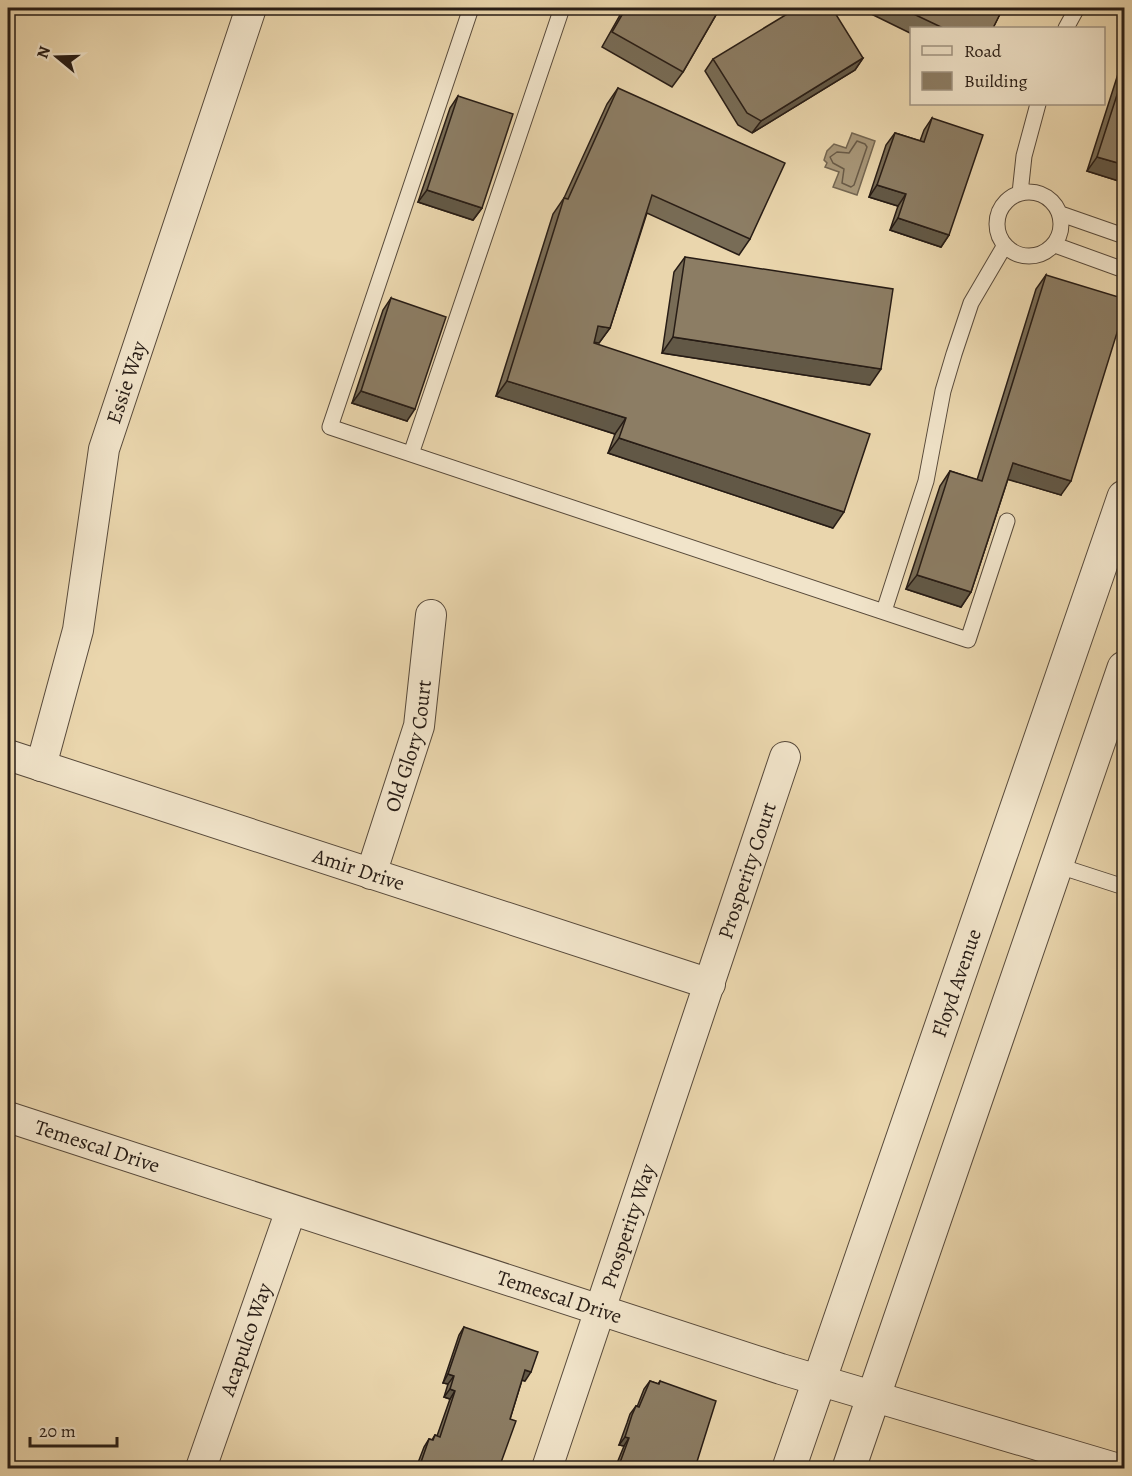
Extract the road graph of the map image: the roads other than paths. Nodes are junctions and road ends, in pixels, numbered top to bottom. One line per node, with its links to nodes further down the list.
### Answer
1 (250, 8): 21 (street, Essie Way)
2 (471, 8): 13 (lane)
3 (562, 8): 13 (lane)
4 (1077, 8): 5 (lane)
5 (1067, 27)
6 (1038, 105): 7 (lane)
7 (1020, 193): 8 (lane); 10 (lane)
8 (1061, 214): 9 (lane); 11 (lane)
9 (1125, 236)
10 (1005, 245): 11 (lane); 16 (lane)
11 (1055, 245): 12 (lane)
12 (1125, 270)
13 (411, 454): 16 (lane)
14 (1125, 497): 29 (street, Floyd Avenue)
15 (1007, 521): 16 (lane)
16 (884, 611)
17 (431, 615): 23 (street, Old Glory Court)
18 (1125, 668): 22 (street)
19 (8, 755): 21 (street, Amir Drive)
20 (785, 757): 25 (street, Prosperity Court)
21 (40, 766): 23 (street, Amir Drive)
22 (1056, 866): 24 (lane); 30 (street)
23 (371, 874): 25 (street, Amir Drive)
24 (1125, 887)
25 (710, 984): 28 (street, Prosperity Way)
26 (8, 1117): 27 (street, Temescal Drive)
27 (291, 1210): 28 (street, Temescal Drive); 31 (street, Acapulco Way)
28 (600, 1311): 29 (street, Temescal Drive); 32 (street, Prosperity Way)
29 (820, 1381): 30 (street, Temescal Drive); 33 (street, Floyd Avenue)
30 (874, 1397): 34 (street); 35 (street, Temescal Drive)
31 (201, 1468)
32 (547, 1468)
33 (789, 1468)
34 (849, 1468)
35 (1115, 1468)

